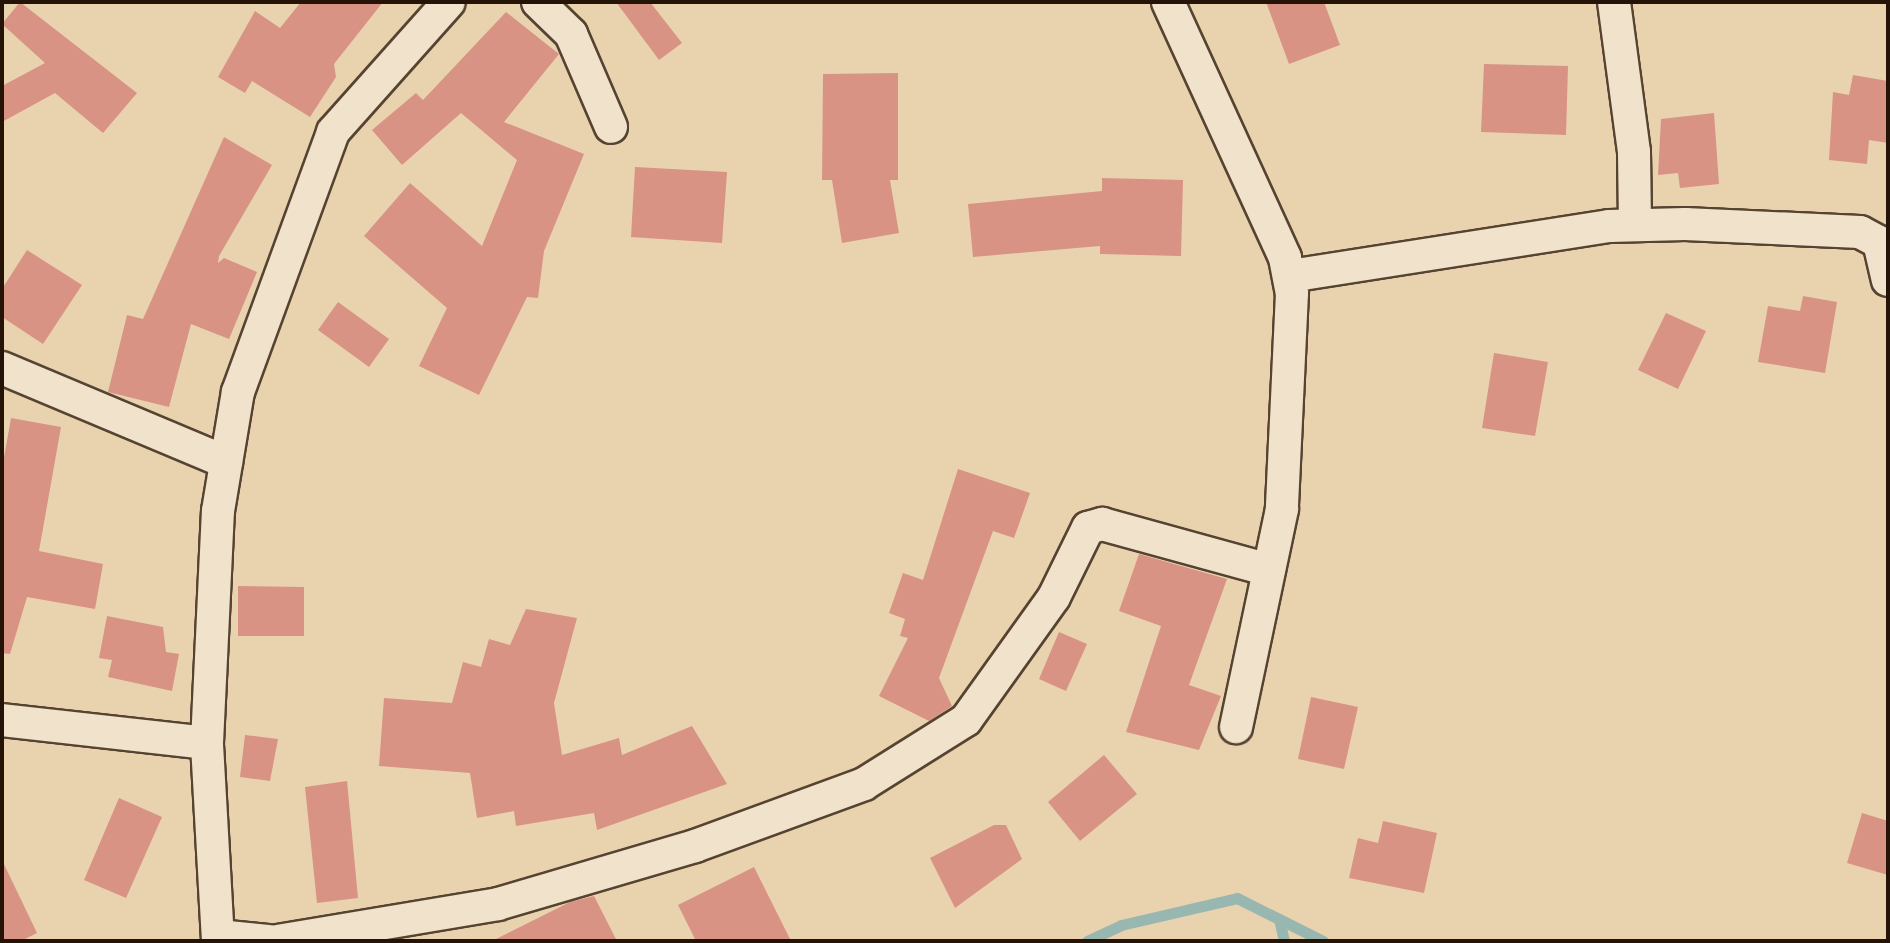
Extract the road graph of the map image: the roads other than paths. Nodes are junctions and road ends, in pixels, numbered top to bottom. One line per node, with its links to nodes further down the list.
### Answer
1 (449, 2): 10 (street)
2 (538, 2): 5 (street)
3 (1168, 2): 7 (street)
4 (1614, 2): 6 (street)
5 (611, 127)
6 (1635, 225): 7 (street); 8 (street)
7 (1290, 276): 11 (street)
8 (1888, 280)
9 (2, 368): 10 (street)
10 (226, 462): 14 (street)
11 (1269, 570): 13 (street); 17 (street)
12 (2, 720): 14 (street)
13 (1236, 727)
14 (207, 743): 15 (street)
15 (218, 939): 16 (street)
16 (268, 941)
17 (278, 941)

